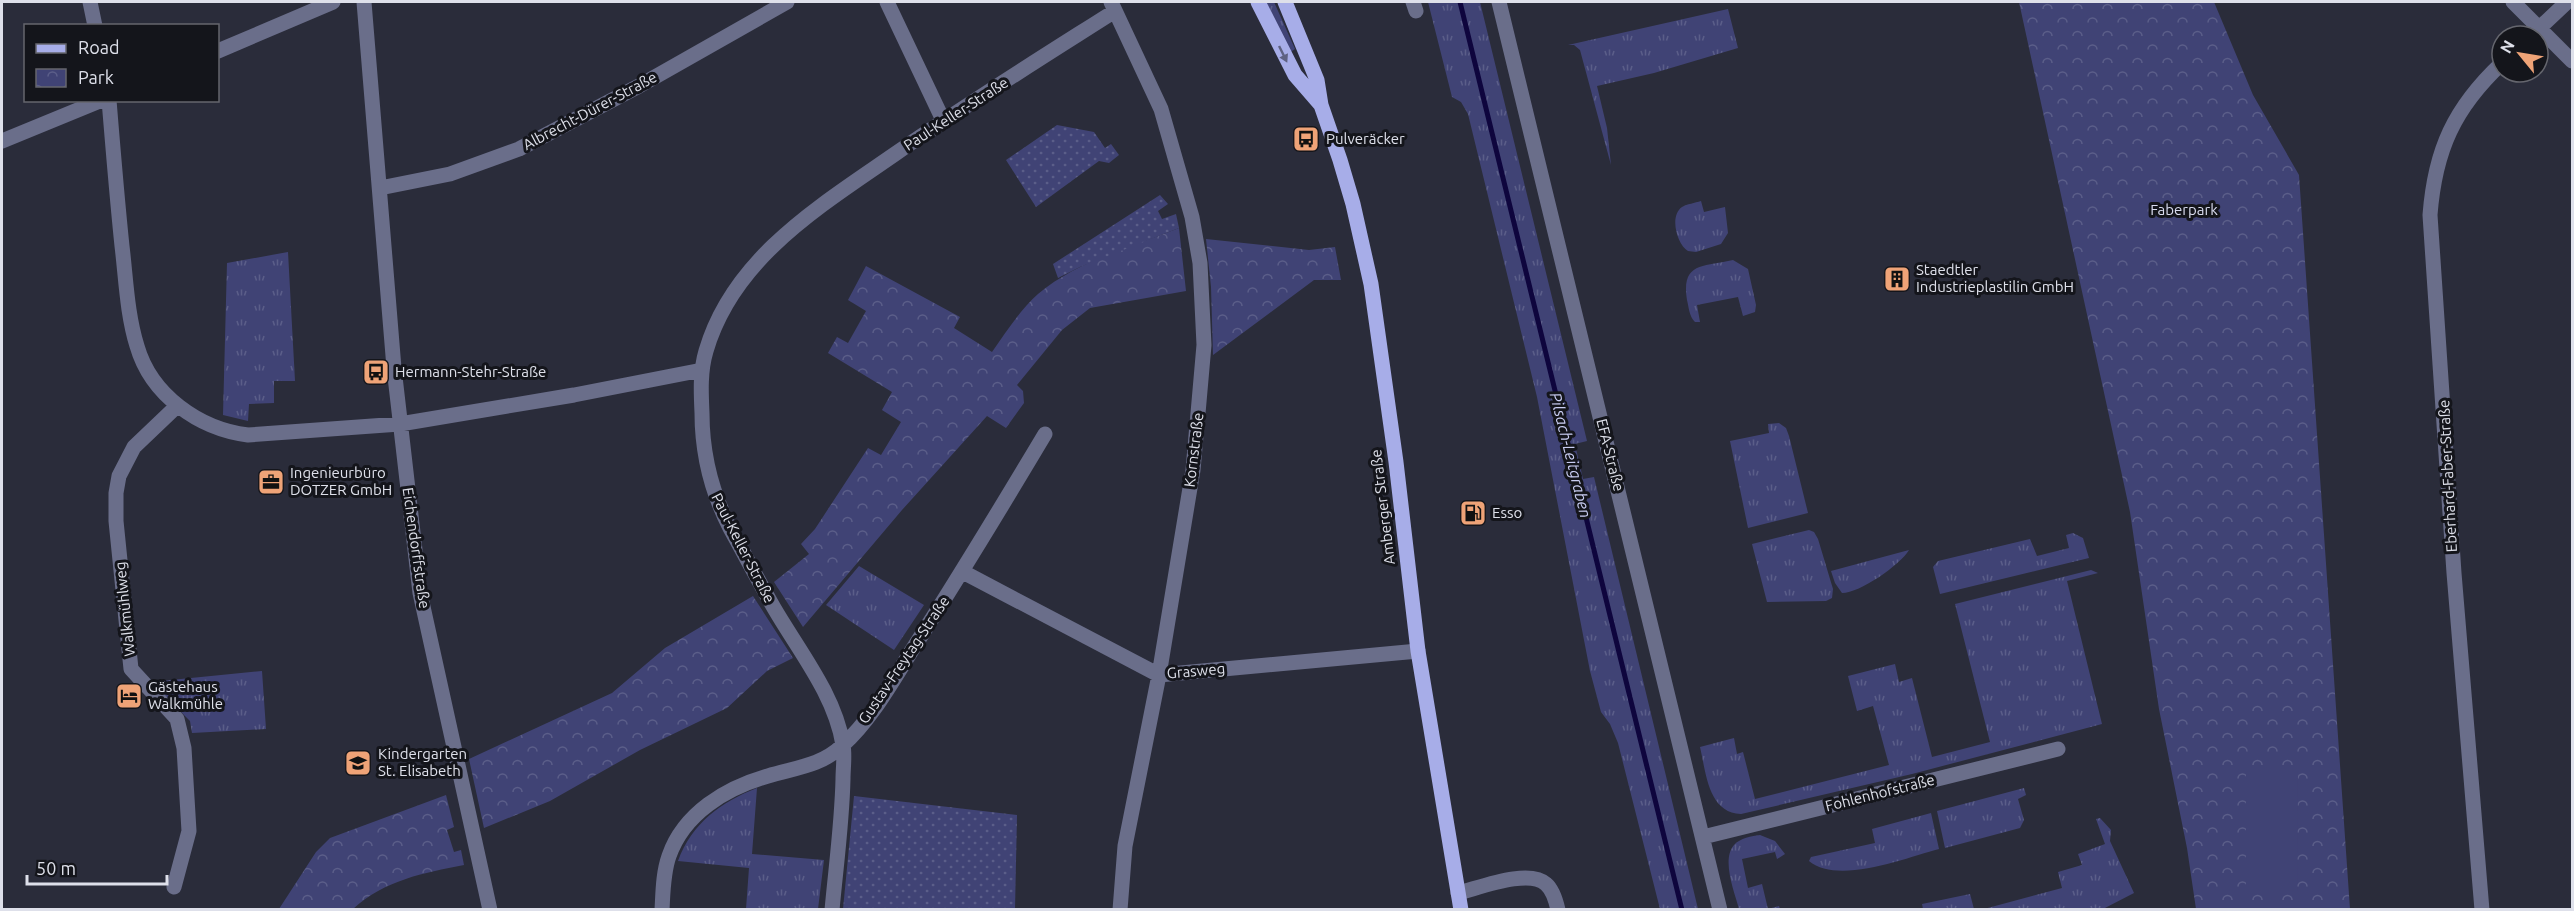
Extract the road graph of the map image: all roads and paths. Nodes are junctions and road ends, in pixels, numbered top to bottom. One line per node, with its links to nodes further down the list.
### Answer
1 (90, 2): 12 (street)
2 (333, 2): 16 (street)
3 (363, 2): 24 (street, Eichendorffstraße)
4 (787, 2): 24 (street, Albrecht-Dürer-Straße)
5 (886, 2): 22 (street)
6 (1258, 2): 21 (main road, Amberger Straße, one-way to 21)
7 (1285, 2): 21 (main road, Amberger Straße)
8 (1499, 2): 34 (street, EFA-Straße)
9 (2513, 2): 13 (street)
10 (2567, 2): 14 (street)
11 (1113, 6): 22 (street, Paul-Keller-Straße); 31 (street, Kornstraße)
12 (95, 24)
13 (2530, 24)
14 (2544, 24)
15 (2550, 43): 17 (street)
16 (219, 51)
17 (2572, 61)
18 (2490, 75): 44 (street, Eberhard-Faber-Straße)
19 (97, 102): 23 (street)
20 (109, 102): 26 (street)
21 (1321, 105): 30 (main road, Amberger Straße)
22 (944, 120): 25 (street, Paul-Keller-Straße)
23 (2, 141)
24 (380, 188): 27 (street, Eichendorffstraße)
25 (702, 369): 27 (street); 32 (street, Paul-Keller-Straße)
26 (177, 406): 27 (street); 35 (street, Walkmühlweg)
27 (400, 424): 37 (street, Eichendorffstraße)
28 (1045, 434): 29 (street, Gustav-Freytag-Straße)
29 (963, 572): 31 (street, Grasweg); 32 (street, Gustav-Freytag-Straße)
30 (1418, 651): 31 (street, Grasweg); 36 (main road, Amberger Straße)
31 (1159, 675): 40 (street, Kornstraße)
32 (843, 745): 38 (street, Gustav-Freytag-Straße); 39 (street, Paul-Keller-Straße)
33 (2058, 748): 34 (street, Fohlenhofstraße)
34 (1703, 837): 43 (street, EFA-Straße)
35 (174, 887)
36 (1458, 893): 41 (main road, Amberger Straße); 42 (street)
37 (490, 909)
38 (662, 909)
39 (832, 909)
40 (1120, 909)
41 (1461, 909)
42 (1558, 909)
43 (1720, 909)
44 (2482, 909)

